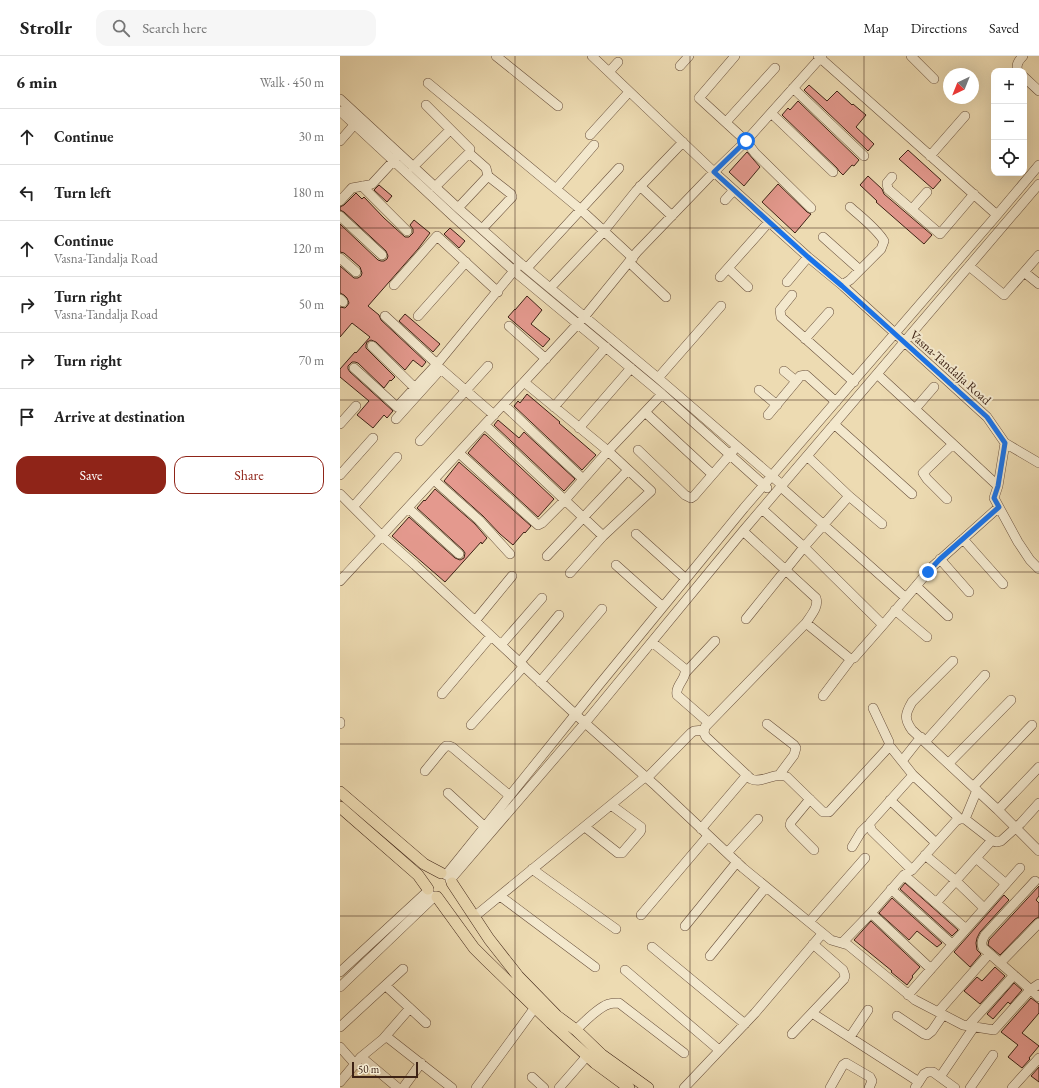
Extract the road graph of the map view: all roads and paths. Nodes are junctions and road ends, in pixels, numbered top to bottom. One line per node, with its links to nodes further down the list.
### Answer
1 (496, 56): 21 (street)
2 (592, 56): 12 (street, Vasna-Tandalja Road)
3 (689, 56): 9 (street)
4 (735, 56): 25 (street)
5 (911, 56): 13 (street)
6 (1023, 56): 11 (street)
7 (820, 57): 16 (street); 35 (street)
8 (618, 62): 12 (street)
9 (680, 66)
10 (775, 68): 25 (street)
11 (1016, 68)
12 (609, 72): 18 (street, Vasna-Tandalja Road)
13 (934, 79)
14 (1027, 79): 17 (street)
15 (428, 82): 48 (street)
16 (793, 88): 23 (street); 34 (street)
17 (1038, 88)
18 (629, 92): 28 (street); 31 (street, Vasna-Tandalja Road)
19 (340, 100): 36 (street)
20 (426, 105): 27 (street)
21 (558, 106)
22 (340, 111): 26 (street)
23 (770, 113): 30 (street); 41 (street)
24 (965, 116): 35 (street)
25 (726, 122): 30 (street)
26 (354, 125): 29 (street); 36 (street)
27 (450, 130): 33 (street); 38 (street)
28 (590, 135)
29 (340, 141)
30 (746, 141): 40 (street); 56 (street)
31 (683, 142): 40 (street, Vasna-Tandalja Road); 46 (street)
32 (594, 145): 48 (street)
33 (469, 153): 42 (street); 47 (street)
34 (864, 156)
35 (930, 156): 51 (street)
36 (396, 158): 38 (street); 45 (street); 77 (street)
37 (1039, 164): 59 (street)
38 (413, 167): 47 (street)
39 (619, 168): 57 (street)
40 (714, 172): 49 (street, Vasna-Tandalja Road); 61 (street)
41 (833, 172)
42 (488, 176): 55 (street); 63 (street)
43 (892, 177): 58 (street)
44 (1039, 184): 74 (street)
45 (362, 186): 53 (street); 64 (street)
46 (640, 186): 61 (street); 65 (street)
47 (435, 187): 55 (street)
48 (556, 189): 57 (street)
49 (734, 190): 52 (street); 62 (street, Vasna-Tandalja Road)
50 (927, 192): 58 (street)
51 (974, 194): 58 (street); 59 (street)
52 (725, 200)
53 (340, 201)
54 (850, 206): 76 (street)
55 (458, 208): 63 (street)
56 (811, 208)
57 (580, 209): 65 (street); 73 (street)
58 (912, 209)
59 (997, 215): 97 (street)
60 (340, 216): 67 (street)
61 (672, 216): 71 (street)
62 (769, 222): 69 (street, Vasna-Tandalja Road); 75 (street)
63 (482, 229): 73 (street)
64 (407, 231)
65 (604, 231): 71 (street); 86 (street)
66 (823, 237): 76 (street)
67 (382, 255)
68 (1039, 255): 79 (street)
69 (808, 257): 81 (street); 84 (street, Vasna-Tandalja Road)
70 (340, 258): 78 (street)
71 (631, 260): 89 (street); 94 (street)
72 (466, 262): 83 (street); 87 (street); 93 (street)
73 (524, 265): 77 (street); 86 (street)
74 (969, 266): 79 (street); 99 (street)
75 (728, 268): 80 (street); 85 (street)
76 (860, 270): 84 (street)
77 (514, 271): 87 (street); 95 (street)
78 (356, 272)
79 (1024, 272): 82 (street)
80 (720, 277)
81 (788, 282)
82 (1039, 284)
83 (394, 285)
84 (842, 286): 97 (street, Vasna-Tandalja Road)
85 (748, 287)
86 (551, 288): 94 (street)
87 (498, 292): 103 (street)
88 (792, 295): 98 (street)
89 (666, 297)
90 (722, 306): 109 (street)
91 (829, 312): 98 (street)
92 (385, 316): 103 (street)
93 (418, 316)
94 (585, 316): 95 (street); 109 (street)
95 (578, 324): 101 (street); 102 (street)
96 (509, 326): 102 (street)
97 (895, 334): 99 (street, Vasna-Tandalja Road); 112 (street)
98 (805, 339): 112 (street)
99 (904, 342): 108 (street); 134 (street, Vasna-Tandalja Road)
100 (372, 346): 114 (street)
101 (606, 347): 106 (street); 122 (street)
102 (546, 359): 111 (street)
103 (437, 364): 114 (street)
104 (488, 366): 115 (street)
105 (354, 368): 114 (street)
106 (631, 368): 117 (street); 131 (street)
107 (784, 371): 110 (street)
108 (876, 374): 123 (street); 129 (street)
109 (658, 378): 136 (street)
110 (796, 381): 118 (street); 119 (street)
111 (524, 382): 120 (street); 122 (street)
112 (854, 382): 118 (street)
113 (934, 387): 123 (street)
114 (416, 388)
115 (465, 390): 125 (street); 127 (street); 133 (street)
116 (759, 390): 119 (street)
117 (662, 394): 124 (street); 140 (street)
118 (836, 402): 147 (street)
119 (777, 404): 126 (street)
120 (504, 405): 125 (street); 148 (street)
121 (356, 406): 128 (street)
122 (554, 407): 131 (street)
123 (915, 409): 135 (street)
124 (646, 412): 138 (street); 145 (street)
125 (494, 415): 130 (street)
126 (768, 415)
127 (396, 419)
128 (340, 424)
129 (834, 424): 141 (street); 154 (street)
130 (485, 425): 139 (street); 157 (street)
131 (579, 428): 138 (street)
132 (373, 438): 146 (street)
133 (420, 441)
134 (1005, 443): 143 (street); 151 (street)
135 (953, 444): 151 (street); 156 (street)
136 (736, 447): 140 (street); 147 (street)
137 (638, 450): 145 (street)
138 (608, 451): 144 (street); 148 (street)
139 (459, 453): 149 (street); 157 (street)
140 (729, 454): 145 (street); 150 (street)
141 (807, 456): 152 (street); 155 (street)
142 (397, 457): 158 (street)
143 (1039, 463)
144 (628, 470): 162 (street); 168 (street)
145 (712, 474)
146 (340, 475)
147 (771, 476): 150 (street); 152 (street)
148 (583, 479): 157 (street)
149 (434, 480): 160 (street); 172 (street)
150 (764, 485): 152 (street); 180 (street)
151 (998, 486): 159 (street)
152 (779, 489): 161 (street); 164 (street)
153 (340, 494): 158 (street)
154 (912, 494)
155 (849, 496): 163 (street); 164 (street)
156 (947, 499)
157 (565, 500): 162 (street)
158 (353, 507): 167 (street)
159 (999, 507): 169 (street); 176 (street)
160 (408, 508): 167 (street); 171 (street)
161 (762, 509): 165 (street); 170 (street)
162 (584, 518): 168 (street); 173 (street)
163 (882, 524)
164 (824, 526): 170 (street); 186 (street)
165 (743, 531): 177 (street); 199 (street)
166 (636, 534): 180 (street)
167 (382, 536): 181 (street); 193 (street)
168 (603, 536): 178 (street)
169 (963, 539): 174 (street); 182 (street)
170 (804, 547): 177 (street); 195 (street)
171 (459, 554)
172 (510, 554)
173 (548, 556)
174 (940, 559): 183 (street); 184 (street)
175 (616, 564): 187 (street)
176 (1039, 569)
177 (785, 570): 192 (street); 194 (street)
178 (570, 573)
179 (512, 576): 193 (street)
180 (686, 579): 187 (street)
181 (340, 581)
182 (1003, 584)
183 (916, 586): 186 (street); 191 (street)
184 (969, 592)
185 (542, 598): 200 (street)
186 (906, 598): 189 (street)
187 (663, 607): 211 (street)
188 (602, 609): 206 (street)
189 (896, 610): 195 (street); 197 (street)
190 (559, 615): 203 (street)
191 (948, 616)
192 (746, 619)
193 (475, 621): 196 (street)
194 (806, 623): 201 (street); 216 (street)
195 (883, 625): 201 (street)
196 (491, 636): 200 (street); 207 (street)
197 (927, 637)
198 (715, 641): 204 (street)
199 (652, 642): 204 (street); 212 (street)
200 (501, 645): 203 (street)
201 (851, 659): 208 (street)
202 (952, 661): 217 (street)
203 (522, 664): 206 (street); 214 (street)
204 (686, 672): 216 (street)
205 (985, 675): 217 (street)
206 (540, 682): 211 (street)
207 (442, 694)
208 (823, 696)
209 (1011, 700): 220 (street)
210 (873, 708): 218 (street)
211 (575, 714): 212 (street); 230 (street)
212 (585, 723): 226 (street); 258 (street)
213 (767, 724): 224 (street)
214 (471, 725)
215 (1032, 725): 227 (street)
216 (706, 727): 223 (street); 226 (street)
217 (923, 740): 219 (street); 220 (street)
218 (889, 745): 219 (street); 231 (street)
219 (902, 761): 225 (street)
220 (949, 763): 227 (street)
221 (1039, 767): 236 (street)
222 (426, 771): 230 (street)
223 (747, 775): 224 (street); 243 (street)
224 (779, 775): 231 (street)
225 (912, 775): 232 (street); 238 (street)
226 (646, 778): 233 (street); 243 (street)
227 (975, 788): 236 (street); 238 (street)
228 (340, 792): 258 (main road)
229 (448, 793): 241 (street)
230 (510, 796): 241 (street)
231 (810, 799): 248 (street)
232 (890, 800): 240 (street); 246 (street)
233 (611, 805): 239 (street); 239 (street)
234 (1038, 805): 242 (street)
235 (340, 807): 264 (main road)
236 (998, 810): 242 (street)
237 (758, 819): 250 (street)
238 (963, 819): 245 (street); 246 (street)
239 (584, 826): 256 (street)
240 (870, 826): 247 (street); 257 (street)
241 (485, 827): 258 (street)
242 (1016, 827): 245 (street); 249 (street)
243 (701, 828): 244 (street)
244 (708, 836): 250 (street); 269 (street)
245 (992, 840): 253 (street)
246 (936, 842): 251 (street)
247 (852, 847)
248 (814, 850)
249 (1039, 851)
250 (727, 853): 254 (street)
251 (925, 855): 257 (street); 259 (street)
252 (866, 858): 271 (street)
253 (976, 858): 259 (street); 261 (street)
254 (737, 862): 262 (street); 273 (street)
255 (1020, 868): 261 (street)
256 (532, 869): 265 (street); 275 (street)
257 (908, 872): 263 (street); 266 (street)
258 (447, 878): 264 (main road); 264 (main road); 270 (main road)
259 (956, 880): 266 (street); 267 (street)
260 (1035, 881): 281 (street)
261 (1006, 884): 267 (street)
262 (766, 887): 271 (street); 282 (street)
263 (891, 889): 268 (street); 279 (street)
264 (432, 893): 288 (street); 292 (street); 296 (main road)
265 (500, 896): 270 (street); 284 (street)
266 (936, 903): 274 (street)
267 (984, 908): 274 (street)
268 (871, 912): 277 (street); 286 (street)
269 (640, 915)
270 (474, 917): 296 (main road)
271 (809, 922): 276 (street)
272 (1039, 923): 283 (street)
273 (685, 926)
274 (966, 929): 279 (street)
275 (616, 930)
276 (822, 934): 277 (street); 278 (street)
277 (842, 943): 294 (street)
278 (813, 944): 299 (street); 303 (street)
279 (952, 944): 286 (street)
280 (652, 947): 303 (street)
281 (989, 954): 283 (street); 300 (street)
282 (710, 956)
283 (1000, 963): 289 (street)
284 (595, 967)
285 (403, 969): 291 (street)
286 (931, 969): 294 (street)
287 (625, 970): 311 (street)
288 (340, 972)
289 (1014, 976): 293 (street); 305 (street)
290 (1039, 984): 293 (street)
291 (386, 986): 297 (street); 304 (street)
292 (340, 987)
293 (1030, 990): 295 (street); 305 (street)
294 (908, 995): 300 (street)
295 (1039, 997)
296 (538, 1003): 306 (main road); 314 (main road); 325 (street)
297 (410, 1008): 302 (street); 309 (street)
298 (868, 1010): 308 (street)
299 (812, 1013): 307 (street); 308 (street)
300 (940, 1014): 301 (street); 305 (street)
301 (897, 1016)
302 (426, 1023)
303 (745, 1024): 311 (street)
304 (340, 1027)
305 (971, 1027): 319 (street)
306 (576, 1030): 312 (street); 329 (main road)
307 (792, 1034)
308 (850, 1037): 321 (street)
309 (382, 1038): 316 (street); 317 (street)
310 (340, 1047): 316 (street)
311 (719, 1050): 330 (street)
312 (684, 1053)
313 (993, 1055): 334 (street)
314 (587, 1056): 327 (street); 328 (main road)
315 (1039, 1058): 335 (street)
316 (358, 1061): 320 (street); 322 (street)
317 (421, 1063): 323 (street); 324 (street)
318 (532, 1077): 326 (street)
319 (940, 1078): 321 (street); 333 (street)
320 (340, 1082)
321 (917, 1085)
322 (398, 1088)
323 (402, 1088)
324 (452, 1088)
325 (476, 1088)
326 (544, 1088)
327 (559, 1088)
328 (629, 1088)
329 (648, 1088)
330 (684, 1088)
331 (830, 1088): 332 (street)
332 (869, 1088)
333 (955, 1088)
334 (970, 1088)
335 (1012, 1088)

